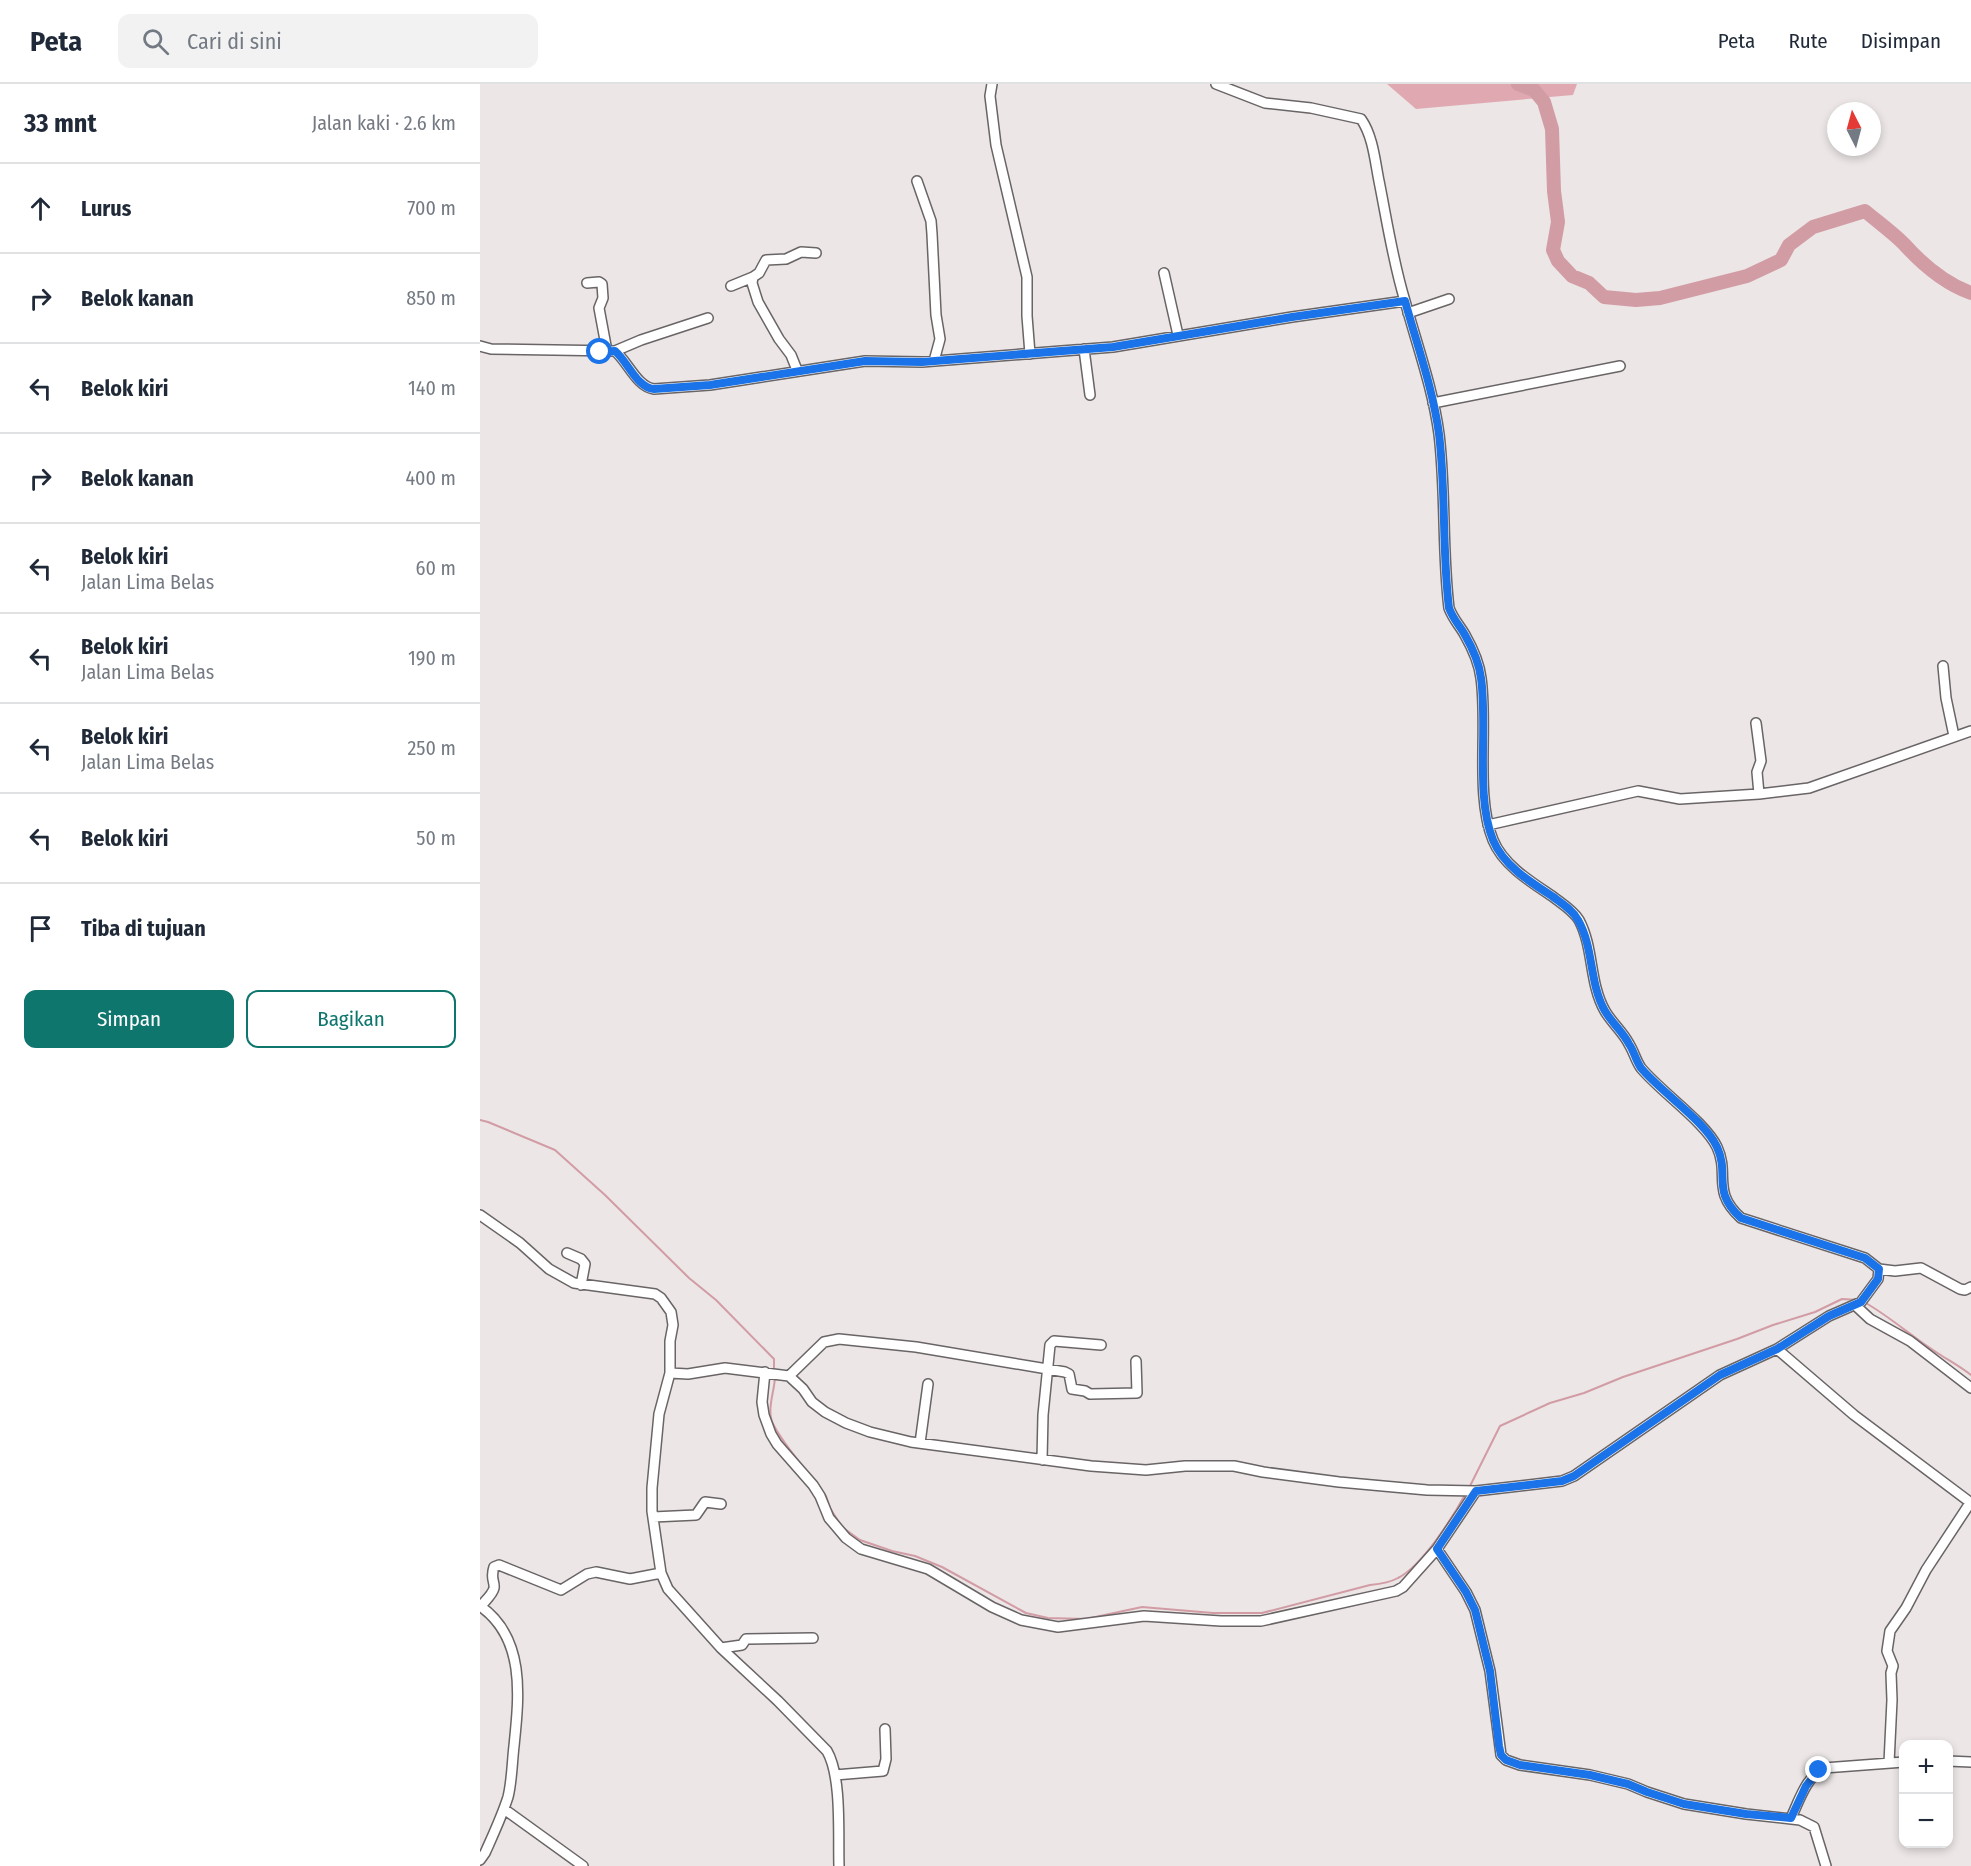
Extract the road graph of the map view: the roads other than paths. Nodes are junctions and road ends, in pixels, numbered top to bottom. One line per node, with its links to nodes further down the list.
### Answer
1 (992, 84): 17 (street)
2 (1216, 84): 10 (street)
3 (916, 182): 18 (street)
4 (816, 253): 6 (street)
5 (1164, 273): 13 (street)
6 (753, 277): 8 (street); 20 (street)
7 (587, 283): 16 (street)
8 (731, 286)
9 (1449, 299): 11 (street)
10 (1405, 301): 11 (street); 13 (street)
11 (1408, 313): 22 (street)
12 (708, 318): 16 (street)
13 (1178, 335): 15 (street)
14 (480, 346): 16 (street)
15 (1084, 349): 17 (street); 21 (street)
16 (611, 351): 20 (street)
17 (1030, 354): 18 (street)
18 (934, 361): 20 (street)
19 (1620, 366): 22 (street)
20 (797, 370)
21 (1090, 395)
22 (1433, 403): 28 (street)
23 (1943, 666): 26 (street)
24 (1756, 723): 27 (street)
25 (1971, 731): 26 (street)
26 (1954, 736): 27 (street)
27 (1759, 794): 28 (street)
28 (1488, 825): 31 (street)
29 (480, 1215): 32 (street)
30 (567, 1252): 32 (street)
31 (1879, 1269): 33 (street); 34 (street)
32 (581, 1285): 40 (street)
33 (1971, 1287)
34 (1861, 1301): 36 (street); 43 (street)
35 (1101, 1345): 38 (street)
36 (1777, 1349): 46 (street); 47 (street)
37 (1136, 1361): 38 (street)
38 (1048, 1368): 41 (street); 45 (street)
39 (766, 1372): 40 (street); 41 (street); 50 (street)
40 (670, 1373): 49 (street)
41 (787, 1375): 44 (street)
42 (928, 1384): 44 (street)
43 (1971, 1388)
44 (920, 1443): 45 (street)
45 (1042, 1460): 46 (street)
46 (1474, 1490): 50 (street)
47 (1971, 1503): 59 (street)
48 (721, 1504): 49 (street)
49 (653, 1517): 51 (street)
50 (1437, 1549): 62 (street)
51 (661, 1573): 52 (street); 54 (street)
52 (480, 1606): 61 (street)
53 (813, 1638): 54 (street)
54 (721, 1648): 60 (street)
55 (885, 1729): 60 (street)
56 (1953, 1761): 58 (street)
57 (1899, 1762): 59 (street)
58 (1971, 1762)
59 (1889, 1763): 62 (street)
60 (835, 1775): 65 (street)
61 (504, 1809): 63 (street); 64 (street)
62 (1791, 1818): 66 (street)
63 (480, 1860)
64 (583, 1866)
65 (839, 1866)
66 (1826, 1866)

